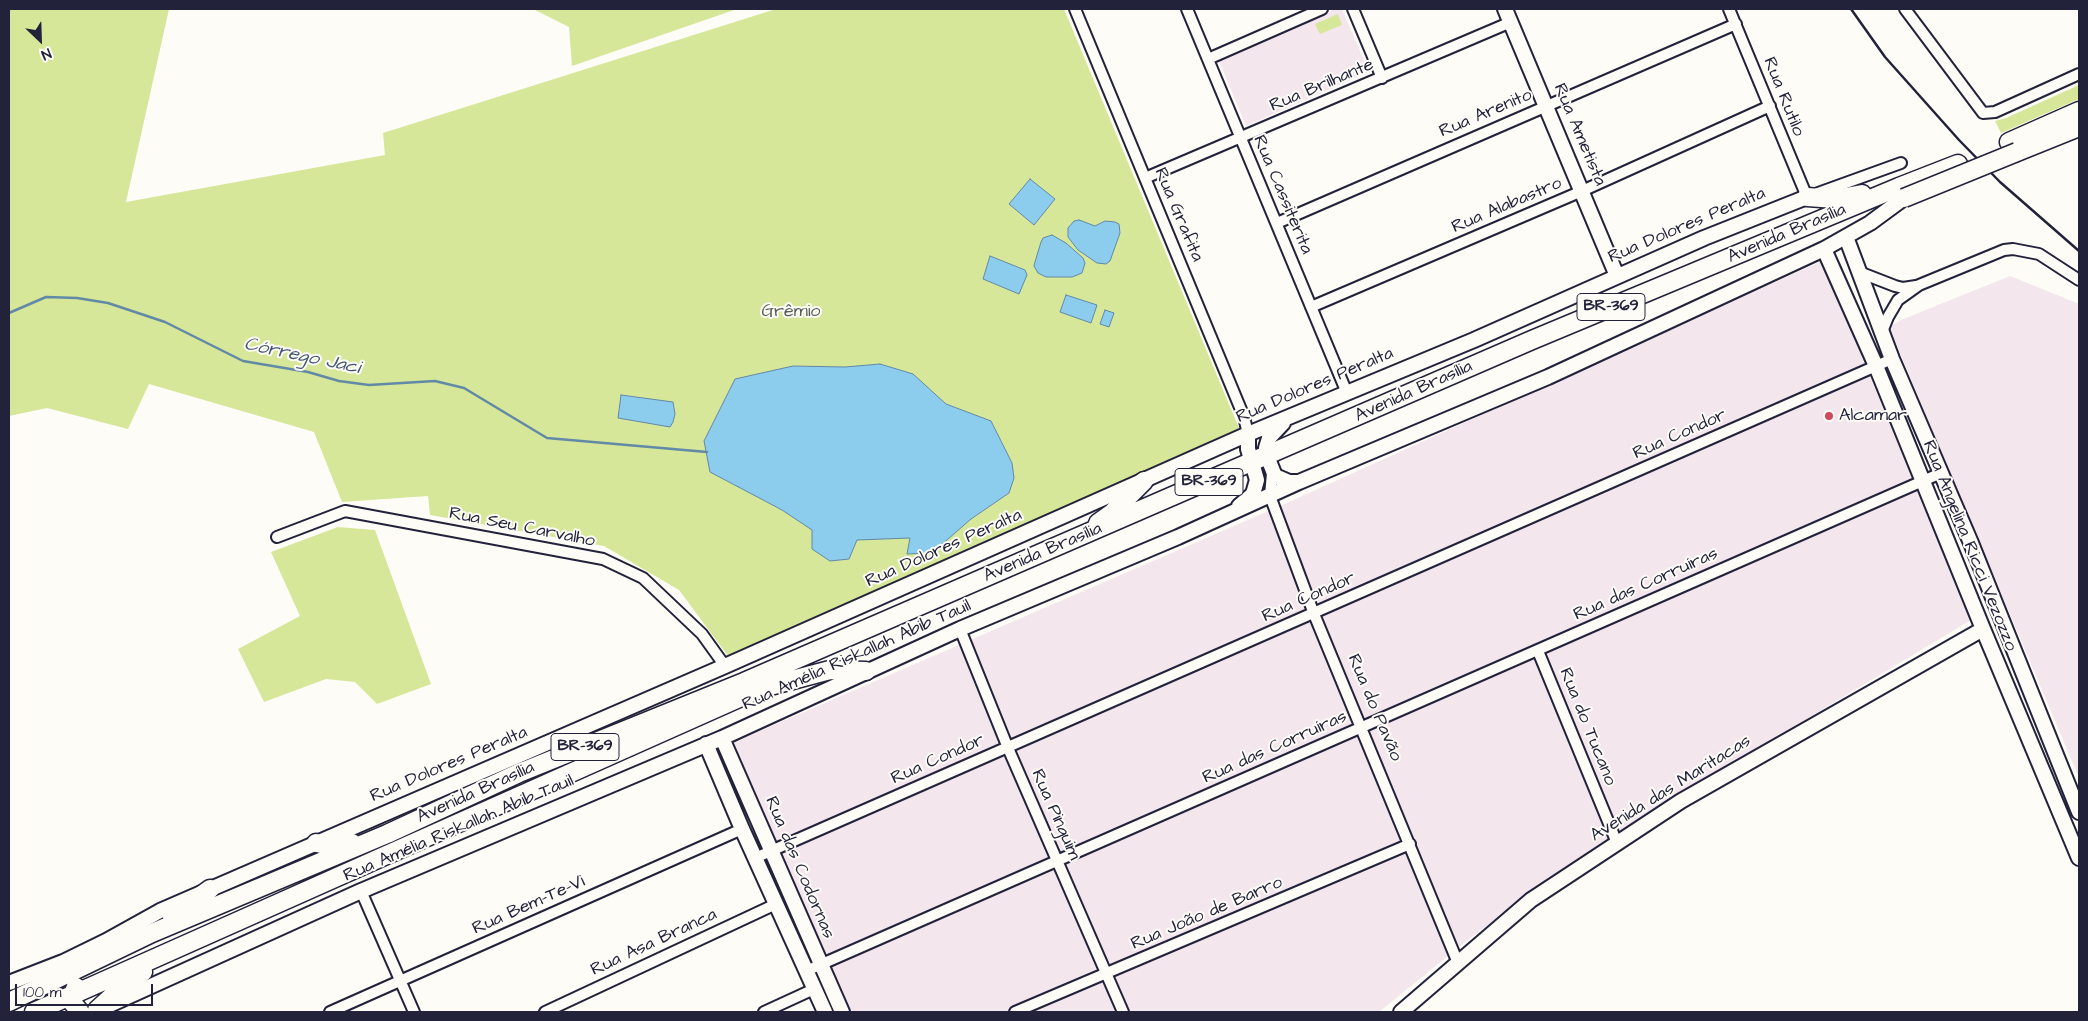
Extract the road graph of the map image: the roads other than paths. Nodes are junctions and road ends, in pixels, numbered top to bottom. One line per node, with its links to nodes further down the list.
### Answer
1 (1074, 9): 20 (street, Rua Grafita)
2 (1187, 9): 10 (street, Rua Cassiterita)
3 (1322, 9): 10 (street)
4 (1353, 9): 12 (street)
5 (1505, 9): 8 (main road, Rua Ametista)
6 (1730, 9): 9 (street, Rua Rutilo)
7 (1904, 9): 11 (street)
8 (1511, 22): 12 (street, Rua Brilhante); 13 (main road, Rua Ametista)
9 (1736, 24): 13 (street, Rua Arenito); 14 (street, Rua Rutilo)
10 (1208, 59): 17 (street, Rua Cassiterita)
11 (2079, 74)
12 (1382, 78): 17 (street, Rua Brilhante)
13 (1546, 106): 21 (main road, Rua Ametista); 24 (street, Rua Arenito)
14 (1770, 106): 21 (street, Rua Alabastro); 23 (street, Rua Rutilo)
15 (2079, 111): 18 (highway, Avenida Brasília / BR-369)
16 (2079, 127): 18 (highway, Avenida Brasília / BR-369)
17 (1240, 138): 20 (street, Rua Brilhante); 24 (street, Rua Cassiterita)
18 (2013, 147): 22 (highway, Avenida Brasília / BR-369, bridge); 22 (highway, Avenida Brasília / BR-369)
19 (1901, 163): 23 (street, Rua Dolores Peralta)
20 (1145, 178): 37 (street, Rua Grafita)
21 (1582, 191): 28 (main road, Rua Ametista); 31 (street, Rua Alabastro)
22 (1901, 193): 23 (highway); 25 (main road, Rua Amélia Riskallah Abib Tauil); 39 (highway, Avenida Brasília / BR-369)
23 (1807, 197): 28 (main road, Rua Dolores Peralta)
24 (1276, 223): 31 (street, Rua Cassiterita)
25 (1846, 237): 26 (main road, Rua Amélia Riskallah Abib Tauil); 27 (main road, Rua Angelina Ricci Vezozzo)
26 (1824, 249): 34 (main road, Rua Angelina Ricci Vezozzo); 42 (main road, Rua Amélia Riskallah Abib Tauil)
27 (1859, 272): 30 (street); 32 (main road, Rua Angelina Ricci Vezozzo)
28 (1617, 276): 35 (main road, Rua Dolores Peralta)
29 (2079, 280): 30 (street)
30 (1919, 285): 32 (street)
31 (1311, 307): 35 (street, Rua Cassiterita)
32 (1882, 332): 33 (main road, Rua Angelina Ricci Vezozzo)
33 (1892, 359): 34 (street, Rua Condor); 40 (main road, Rua Angelina Ricci Vezozzo)
34 (1876, 366): 43 (main road, Rua Angelina Ricci Vezozzo); 48 (street, Rua Condor)
35 (1347, 392): 36 (main road, Rua Dolores Peralta)
36 (1294, 416): 37 (main road, Rua Dolores Peralta); 39 (main road)
37 (1248, 434): 38 (main road, Rua Dolores Peralta); 39 (main road)
38 (1219, 449): 39 (main road); 41 (main road, Rua Dolores Peralta)
39 (1261, 464): 42 (main road); 44 (street, Rua do Pavão); 45 (main road); 47 (highway, Avenida Brasília / BR-369); 54 (highway, Avenida Brasília / BR-369)
40 (1941, 473): 43 (street, Rua das Corruíras); 59 (main road, Rua Angelina Ricci Vezozzo)
41 (1144, 481): 47 (highway); 52 (main road, Rua Dolores Peralta)
42 (1299, 482): 44 (main road, Rua Amélia Riskallah Abib Tauil)
43 (1922, 482): 49 (main road, Rua Angelina Ricci Vezozzo); 51 (street, Rua das Corruíras)
44 (1270, 496): 45 (main road, Rua Amélia Riskallah Abib Tauil); 48 (street, Rua do Pavão)
45 (1229, 514): 50 (main road, Rua Amélia Riskallah Abib Tauil)
46 (277, 537): 52 (street, Rua Seu Carvalho)
47 (1057, 547): 61 (highway, Avenida Brasília / BR-369)
48 (1314, 614): 55 (street, Rua do Pavão); 58 (street, Rua Condor)
49 (1983, 629): 63 (main road, Avenida das Maritacas); 67 (main road, Rua Angelina Ricci Vezozzo)
50 (960, 630): 53 (main road, Rua Amélia Riskallah Abib Tauil); 58 (street, Rua Pinguim)
51 (1538, 651): 55 (street, Rua das Corruíras); 63 (street, Rua do Tucano)
52 (724, 666): 62 (main road, Rua Dolores Peralta)
53 (866, 671): 54 (highway); 56 (main road, Rua Amélia Riskallah Abib Tauil)
54 (763, 687): 73 (highway, Avenida Brasília / BR-369)
55 (1362, 727): 64 (street, Rua do Pavão); 68 (street, Rua das Corruíras)
56 (722, 738): 57 (main road, Rua Amélia Riskallah Abib Tauil); 65 (main road, Rua das Codornas)
57 (706, 744): 60 (main road, Rua das Codornas); 70 (main road, Rua Amélia Riskallah Abib Tauil)
58 (1008, 748): 65 (street, Rua Condor); 68 (street, Rua Pinguim)
59 (2079, 812)
60 (742, 829): 66 (main road, Rua das Codornas); 79 (street, Rua Bem-Te-Vi)
61 (387, 834): 62 (highway); 72 (highway, Avenida Brasília / BR-369)
62 (316, 843): 69 (main road, Rua Dolores Peralta)
63 (1617, 843): 75 (main road, Avenida das Maritacas)
64 (1410, 844): 75 (street, Rua do Pavão); 78 (street, Rua João de Barro)
65 (771, 851): 66 (street, Rua Condor); 76 (main road, Rua das Codornas)
66 (755, 858): 71 (main road, Rua das Codornas)
67 (2079, 858)
68 (1058, 861): 76 (street, Rua das Corruíras); 78 (street, Rua Pinguim)
69 (210, 889): 72 (highway); 80 (main road, Rua Dolores Peralta)
70 (361, 891): 79 (street); 84 (main road, Rua Amélia Riskallah Abib Tauil)
71 (776, 904): 77 (main road, Rua das Codornas); 89 (street, Rua Asa Branca)
72 (152, 933): 74 (highway, Avenida Brasília / BR-369)
73 (212, 933): 84 (highway, Avenida Brasília / BR-369); 84 (highway)
74 (125, 947): 83 (highway, Avenida Brasília / BR-369); 84 (highway)
75 (1458, 962): 94 (main road, Avenida das Maritacas)
76 (820, 965): 77 (street, Rua das Corruíras); 82 (main road, Rua das Codornas)
77 (806, 971): 81 (main road, Rua das Codornas)
78 (1107, 975): 92 (street, Rua João de Barro); 93 (street, Rua Pinguim)
79 (400, 981): 87 (street, Rua Bem-Te-Vi); 88 (street)
80 (9, 983)
81 (814, 989): 85 (main road, Rua das Codornas); 90 (street)
82 (836, 998): 85 (main road); 91 (main road, Rua das Codornas)
83 (10, 1002)
84 (79, 1008): 86 (highway, Avenida Brasília / BR-369)
85 (824, 1009)
86 (34, 1012)
87 (330, 1012)
88 (414, 1012)
89 (545, 1012)
90 (764, 1012)
91 (842, 1012)
92 (1016, 1012)
93 (1123, 1012)
94 (1401, 1012)

